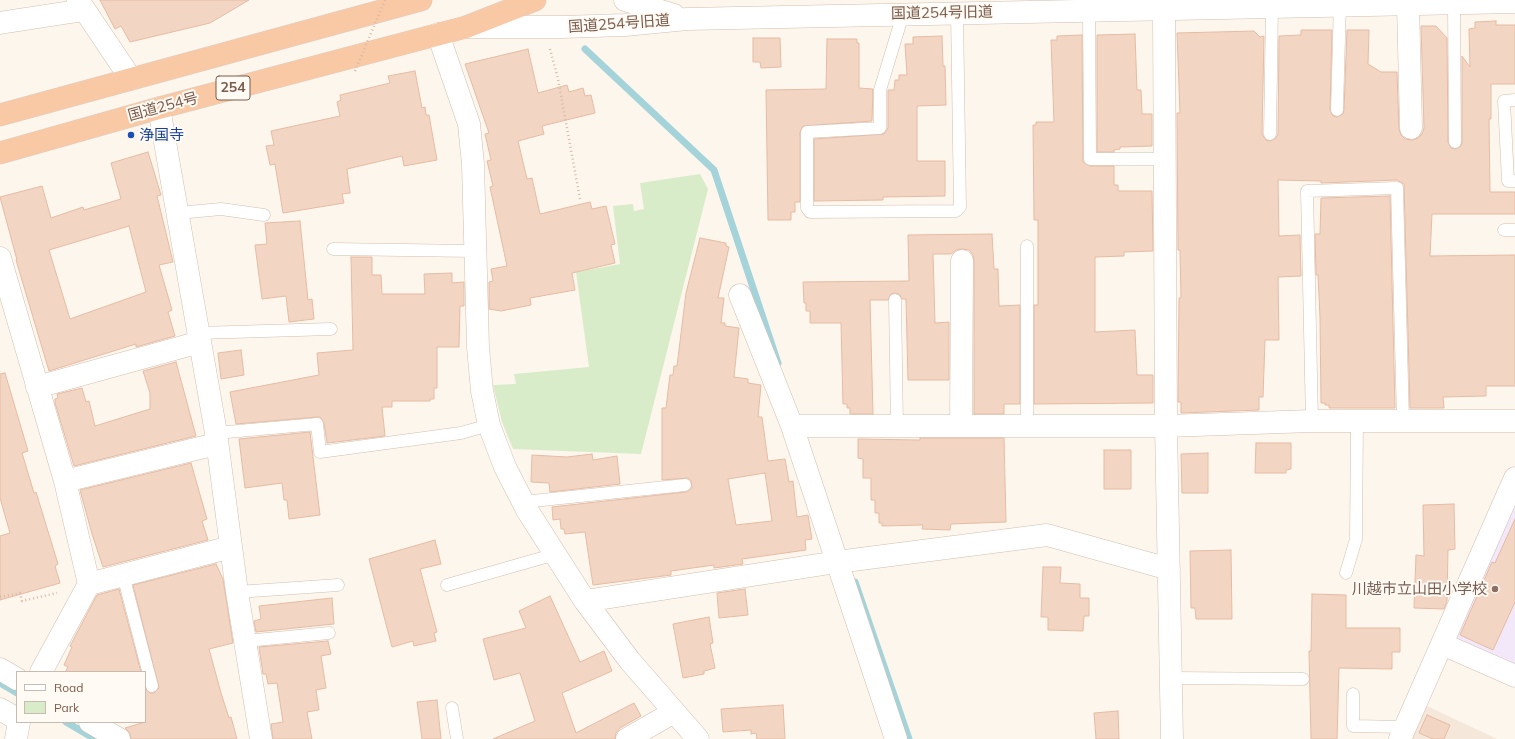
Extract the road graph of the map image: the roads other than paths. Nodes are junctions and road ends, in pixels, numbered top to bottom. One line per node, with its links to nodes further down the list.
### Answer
1 (421, 0): 6 (highway, 254)
2 (535, 0): 18 (highway, 254)
3 (625, 0): 16 (street)
4 (667, 0): 16 (street)
5 (1515, 2): 9 (street, 国道254号旧道)
6 (382, 3): 20 (highway, 254)
7 (1339, 3): 8 (street, 国道254号旧道); 12 (street, 国道254号旧道); 23 (lane)
8 (1422, 3): 9 (street, 国道254号旧道); 25 (street)
9 (1454, 4): 27 (lane)
10 (81, 5): 17 (street); 20 (street)
11 (1168, 6): 12 (street, 国道254号旧道); 13 (street, 国道254号旧道); 29 (street)
12 (1272, 7): 26 (lane)
13 (1089, 11): 14 (street, 国道254号旧道); 29 (lane)
14 (957, 13): 15 (street, 国道254号旧道); 15 (lane)
15 (903, 14): 16 (street, 国道254号旧道)
16 (687, 19): 18 (street, 国道254号旧道)
17 (0, 23)
18 (466, 27): 19 (highway, 国道254号 / 254)
19 (438, 34): 22 (highway, 国道254号 / 254); 35 (street)
20 (131, 79): 24 (highway, 254)
21 (1515, 100): 30 (lane)
22 (159, 108): 28 (highway, 国道254号 / 254); 31 (street)
23 (1337, 110)
24 (0, 115)
25 (1411, 128)
26 (1270, 134)
27 (1455, 142)
28 (0, 153)
29 (1165, 160): 52 (street)
30 (1515, 181)
31 (178, 213): 32 (lane); 41 (street)
32 (264, 215)
33 (1028, 246): 51 (lane)
34 (333, 249): 35 (lane)
35 (474, 251): 47 (street)
36 (0, 258): 42 (street)
37 (962, 261): 50 (street)
38 (740, 295): 48 (street)
39 (895, 300): 49 (lane)
40 (331, 329): 41 (lane)
41 (199, 338): 42 (street); 53 (street)
42 (37, 387): 55 (street)
43 (1312, 421): 44 (street); 45 (lane); 52 (street)
44 (1357, 421): 45 (street); 62 (lane)
45 (1403, 421): 46 (street)
46 (1515, 421)
47 (489, 426): 53 (lane); 57 (street)
48 (792, 426): 49 (street); 60 (street)
49 (896, 426): 50 (street)
50 (961, 426): 51 (street)
51 (1027, 426): 52 (street)
52 (1166, 426): 61 (street)
53 (216, 439): 55 (street); 58 (street)
54 (1515, 478): 71 (street)
55 (65, 481): 67 (street)
56 (685, 485): 57 (lane)
57 (523, 502): 59 (street)
58 (231, 547): 63 (street); 66 (street)
59 (556, 554): 65 (lane); 68 (street)
60 (837, 562): 61 (street); 68 (street); 93 (street)
61 (1169, 569): 76 (street)
62 (1346, 573)
63 (123, 575): 67 (street); 78 (lane)
64 (338, 585): 66 (lane)
65 (447, 585)
66 (237, 592): 70 (street)
67 (84, 593): 73 (street)
68 (585, 601): 82 (street)
69 (329, 633): 70 (lane)
70 (246, 641): 89 (street)
71 (1442, 644): 74 (street); 86 (street)
72 (0, 669): 75 (street)
73 (42, 671)
74 (1515, 676)
75 (16, 678)
76 (1171, 678): 77 (lane); 94 (street)
77 (1303, 679)
78 (152, 686)
79 (1353, 694): 86 (lane)
80 (452, 708): 90 (lane)
81 (0, 709): 83 (street)
82 (674, 712): 91 (street); 92 (street)
83 (16, 718)
84 (20, 723): 87 (street)
85 (92, 723): 88 (street)
86 (1404, 735)
87 (16, 739)
88 (118, 739)
89 (261, 739)
90 (457, 739)
91 (628, 739)
92 (698, 739)
93 (896, 739)
94 (1172, 739)

